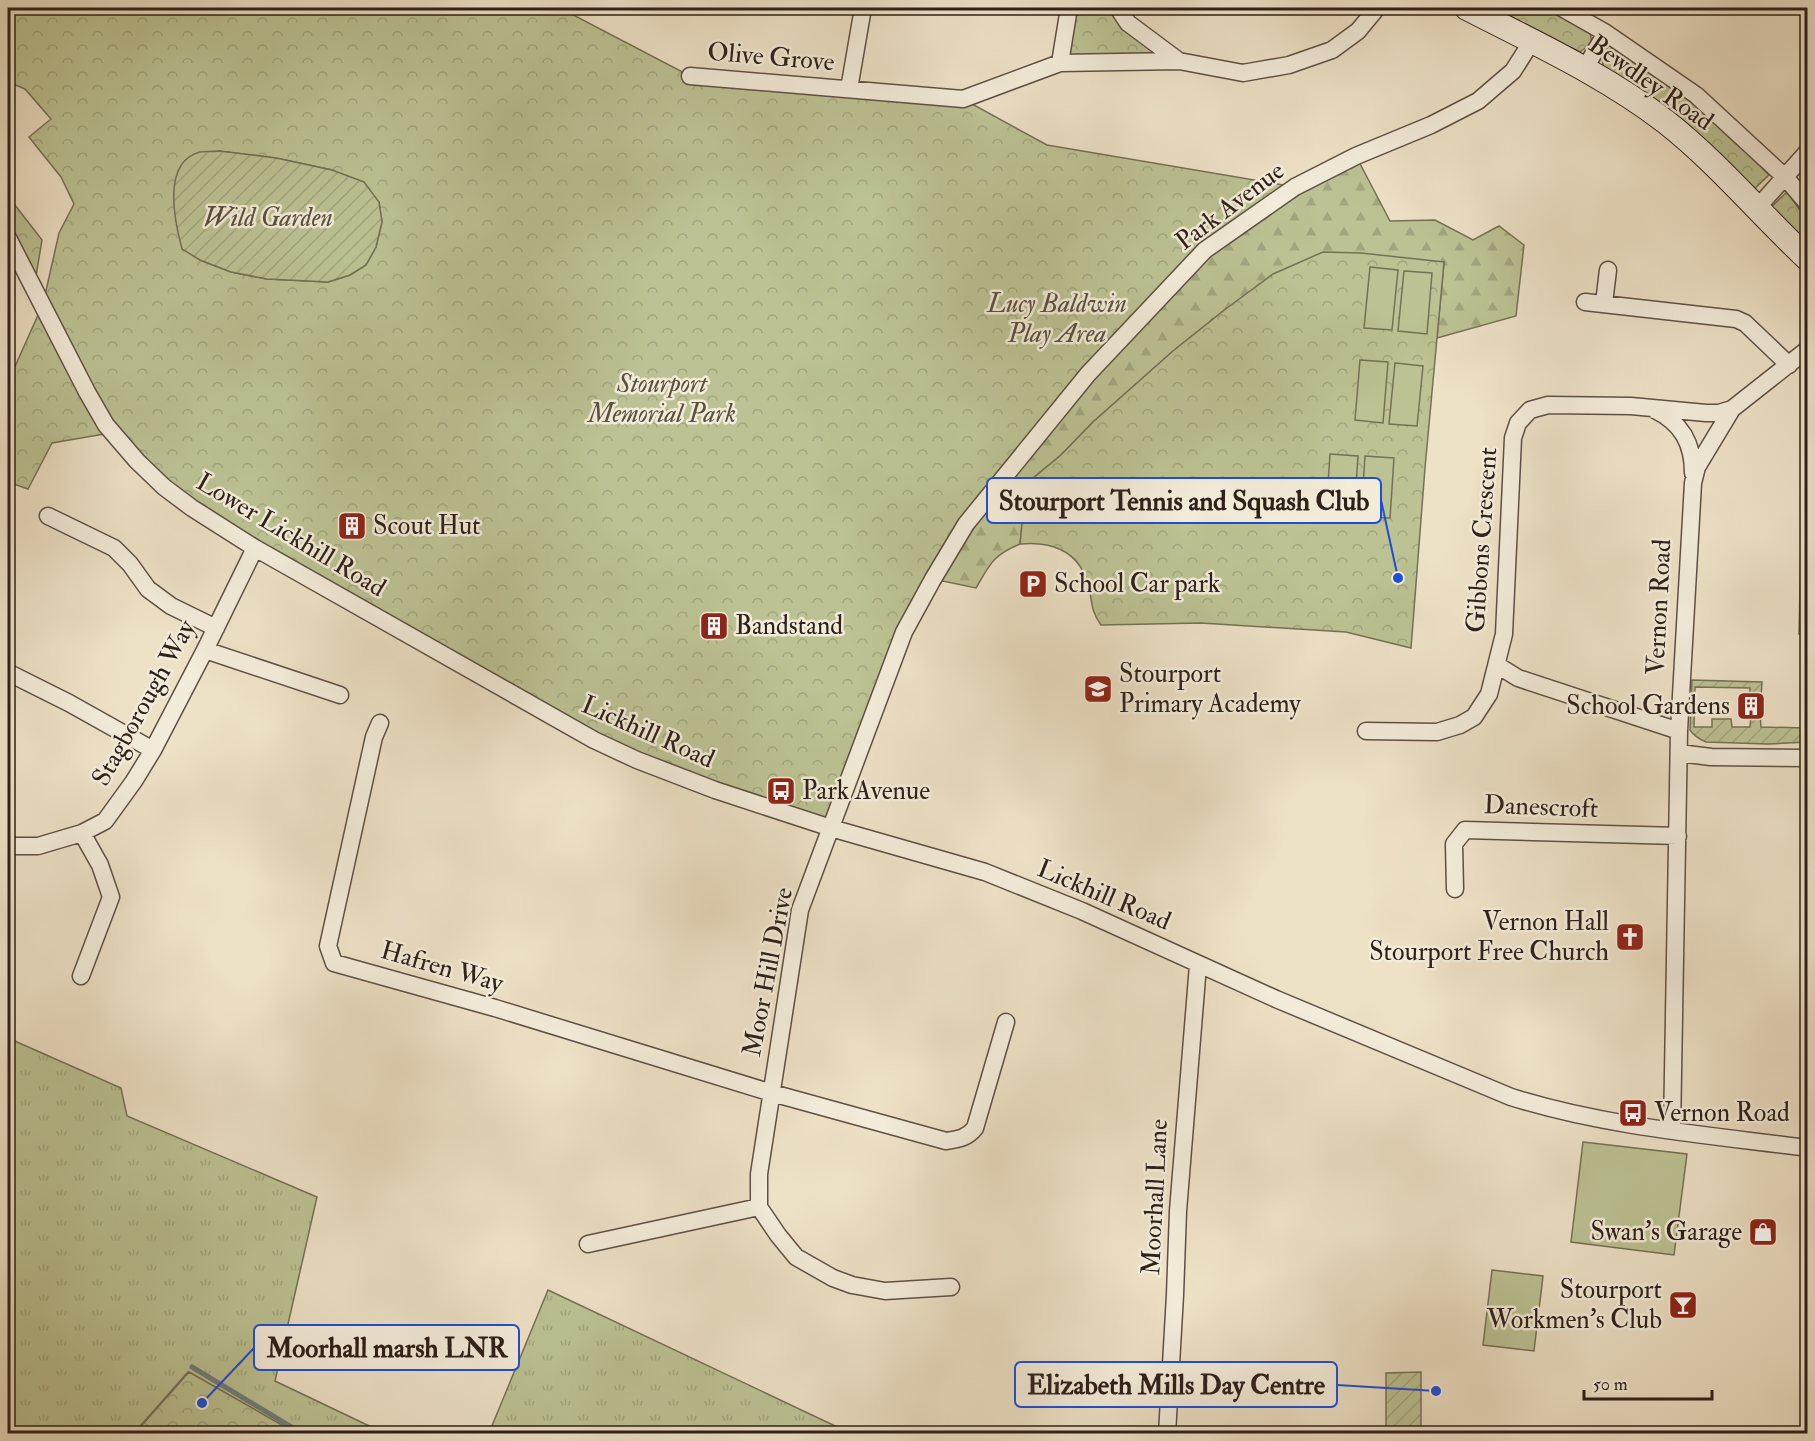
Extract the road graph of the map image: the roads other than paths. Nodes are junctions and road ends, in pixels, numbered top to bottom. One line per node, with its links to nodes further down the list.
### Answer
1 (863, 8): 13 (street, Olive Grove)
2 (1069, 8): 10 (street)
3 (1118, 8): 9 (street)
4 (1377, 8): 9 (street)
5 (1467, 8): 8 (main road, Bewdley Road)
6 (1562, 8): 7 (street, Bewdley Road)
7 (1606, 33): 11 (street); 15 (street, Bewdley Road)
8 (1532, 41): 11 (main road, Bewdley Road); 42 (street, Park Avenue)
9 (1179, 61): 10 (street, Olive Grove)
10 (1060, 63): 13 (street, Olive Grove)
11 (1585, 68): 17 (main road, Bewdley Road)
12 (690, 76): 13 (street, Olive Grove)
13 (849, 89)
14 (1808, 151): 15 (street)
15 (1785, 177): 16 (street, Bewdley Road); 17 (street)
16 (1808, 204)
17 (1757, 207): 19 (main road, Bewdley Road)
18 (8, 238): 29 (street, Lower Lickhill Road)
19 (1808, 260)
20 (1608, 270): 22 (street)
21 (1585, 302): 22 (street)
22 (1604, 303): 24 (street)
23 (1808, 349): 24 (street, Vernon Road)
24 (1789, 365): 26 (street, Vernon Road)
25 (1649, 408): 26 (street, Gibbons Crescent); 27 (street); 33 (street, Gibbons Crescent)
26 (1732, 409): 27 (street, Vernon Road)
27 (1692, 483): 38 (street, Vernon Road)
28 (48, 516): 30 (street)
29 (255, 548): 30 (street, Stagborough Way); 31 (street, Lower Lickhill Road)
30 (216, 628): 32 (street, Stagborough Way)
31 (399, 630): 42 (street, Lickhill Road)
32 (205, 650): 35 (street); 39 (street, Stagborough Way)
33 (1497, 665): 37 (street, Gibbons Crescent); 38 (street)
34 (9, 673): 39 (street)
35 (340, 695)
36 (380, 723): 50 (street, Hafren Way)
37 (1366, 731)
38 (1679, 731): 40 (street, Vernon Road)
39 (153, 750): 43 (street, Stagborough Way)
40 (1679, 753): 41 (street); 44 (street, Vernon Road)
41 (1808, 758)
42 (831, 828): 47 (street, Lickhill Road); 50 (street, Moor Hill Drive)
43 (82, 833): 45 (street, Stagborough Way); 48 (street)
44 (1678, 836): 46 (street, Danescroft); 51 (street, Vernon Road)
45 (8, 846)
46 (1455, 889)
47 (1198, 965): 51 (street, Lickhill Road); 56 (street, Moorhall Lane)
48 (81, 976)
49 (1006, 1022): 50 (street)
50 (772, 1093): 53 (street, Moor Hill Drive)
51 (1672, 1130): 52 (street, Lickhill Road)
52 (1808, 1148)
53 (759, 1207): 54 (street); 55 (street)
54 (588, 1244)
55 (951, 1287)
56 (1167, 1434)

